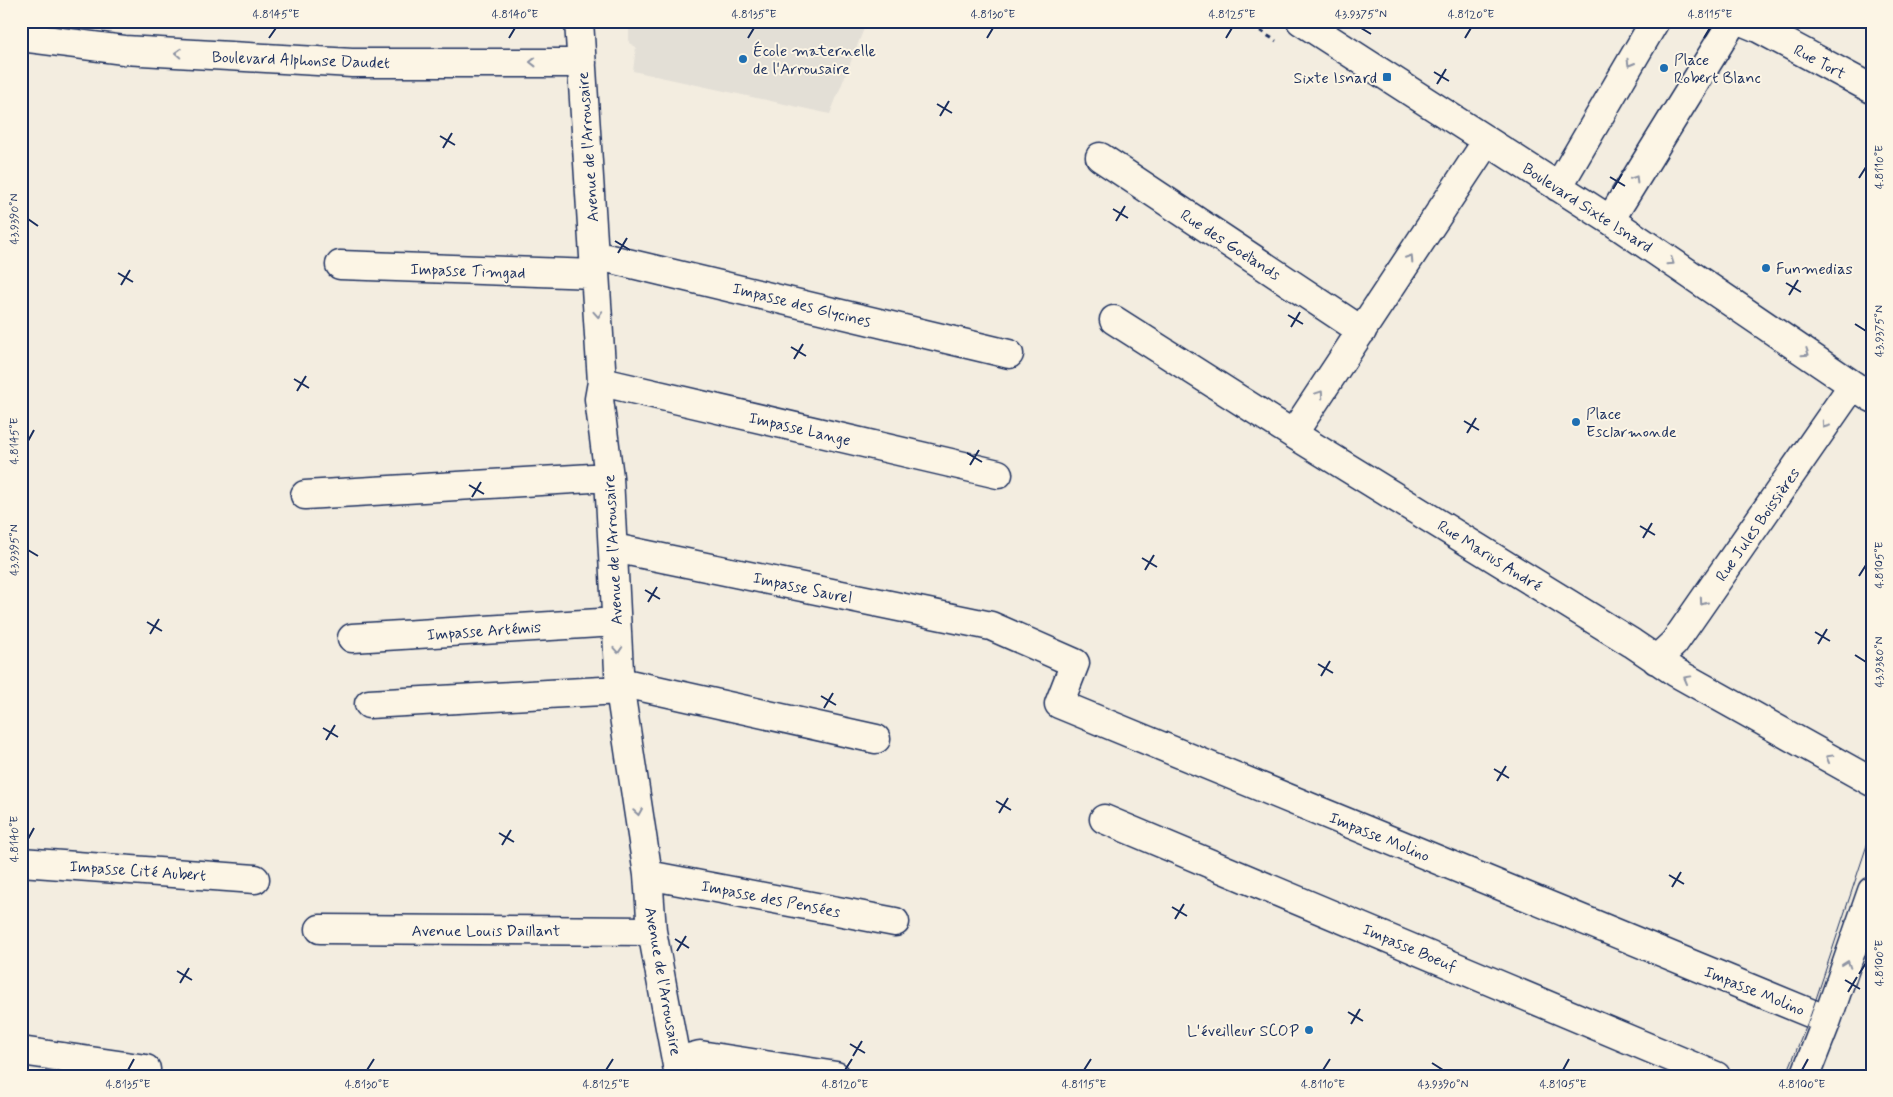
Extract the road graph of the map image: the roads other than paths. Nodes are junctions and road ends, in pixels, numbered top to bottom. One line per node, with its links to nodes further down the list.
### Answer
1 (580, 21): 7 (street, Avenue de l'Arrousaire)
2 (1301, 21): 9 (street, Boulevard Sixte Isnard)
3 (1655, 21): 11 (street, one-way to 11)
4 (1733, 21): 12 (street, one-way to 4)
5 (1741, 21): 8 (street, Rue Tort)
6 (21, 37): 7 (street, Boulevard Alphonse Daudet, one-way to 6)
7 (582, 63): 13 (street, Avenue de l'Arrousaire)
8 (1872, 89)
9 (1487, 141): 11 (street, Boulevard Sixte Isnard); 16 (street, one-way to 9)
10 (1100, 157): 16 (street, Rue des Goëlands)
11 (1558, 187): 12 (street, Boulevard Sixte Isnard)
12 (1610, 220): 19 (street, Boulevard Sixte Isnard, one-way to 19)
13 (595, 264): 14 (street, Impasse Timgad); 17 (street, Impasse des Glycines); 18 (street, Avenue de l'Arrousaire, one-way to 18)
14 (340, 265)
15 (1114, 320): 20 (street, Rue Marius André)
16 (1362, 331): 20 (street, one-way to 16)
17 (1009, 354)
18 (602, 382): 21 (street, Impasse Lange); 22 (street, Avenue de l'Arrousaire)
19 (1862, 391): 28 (street, Rue Jules Boissières, one-way to 28)
20 (1293, 434): 28 (street, Rue Marius André)
21 (998, 474)
22 (609, 477): 23 (street); 24 (street, Avenue de l'Arrousaire)
23 (305, 494)
24 (614, 548): 25 (street, Avenue de l'Arrousaire); 26 (street, Impasse Saurel)
25 (616, 622): 27 (street, Impasse Artémis); 29 (street, Avenue de l'Arrousaire, one-way to 29)
26 (991, 626): 41 (street, Impasse Molino)
27 (352, 638)
28 (1656, 660): 32 (street, Rue Marius André, one-way to 28)
29 (620, 686): 30 (street); 31 (street); 35 (street, Avenue de l'Arrousaire, one-way to 35)
30 (369, 704)
31 (876, 739)
32 (1872, 782)
33 (1104, 819): 46 (street, Impasse Boeuf)
34 (21, 862): 36 (street, Impasse Cité Aubert)
35 (648, 875): 38 (street, Impasse des Pensées); 40 (street, Avenue de l'Arrousaire)
36 (255, 879)
37 (1872, 891): 41 (street, one-way to 37)
38 (895, 922)
39 (320, 929): 40 (street, Avenue Louis Daillant)
40 (652, 931): 44 (street, Avenue de l'Arrousaire)
41 (1828, 1020): 47 (street)
42 (21, 1052): 43 (street)
43 (146, 1069)
44 (678, 1069): 45 (street)
45 (836, 1076)
46 (1716, 1076)
47 (1805, 1076)

